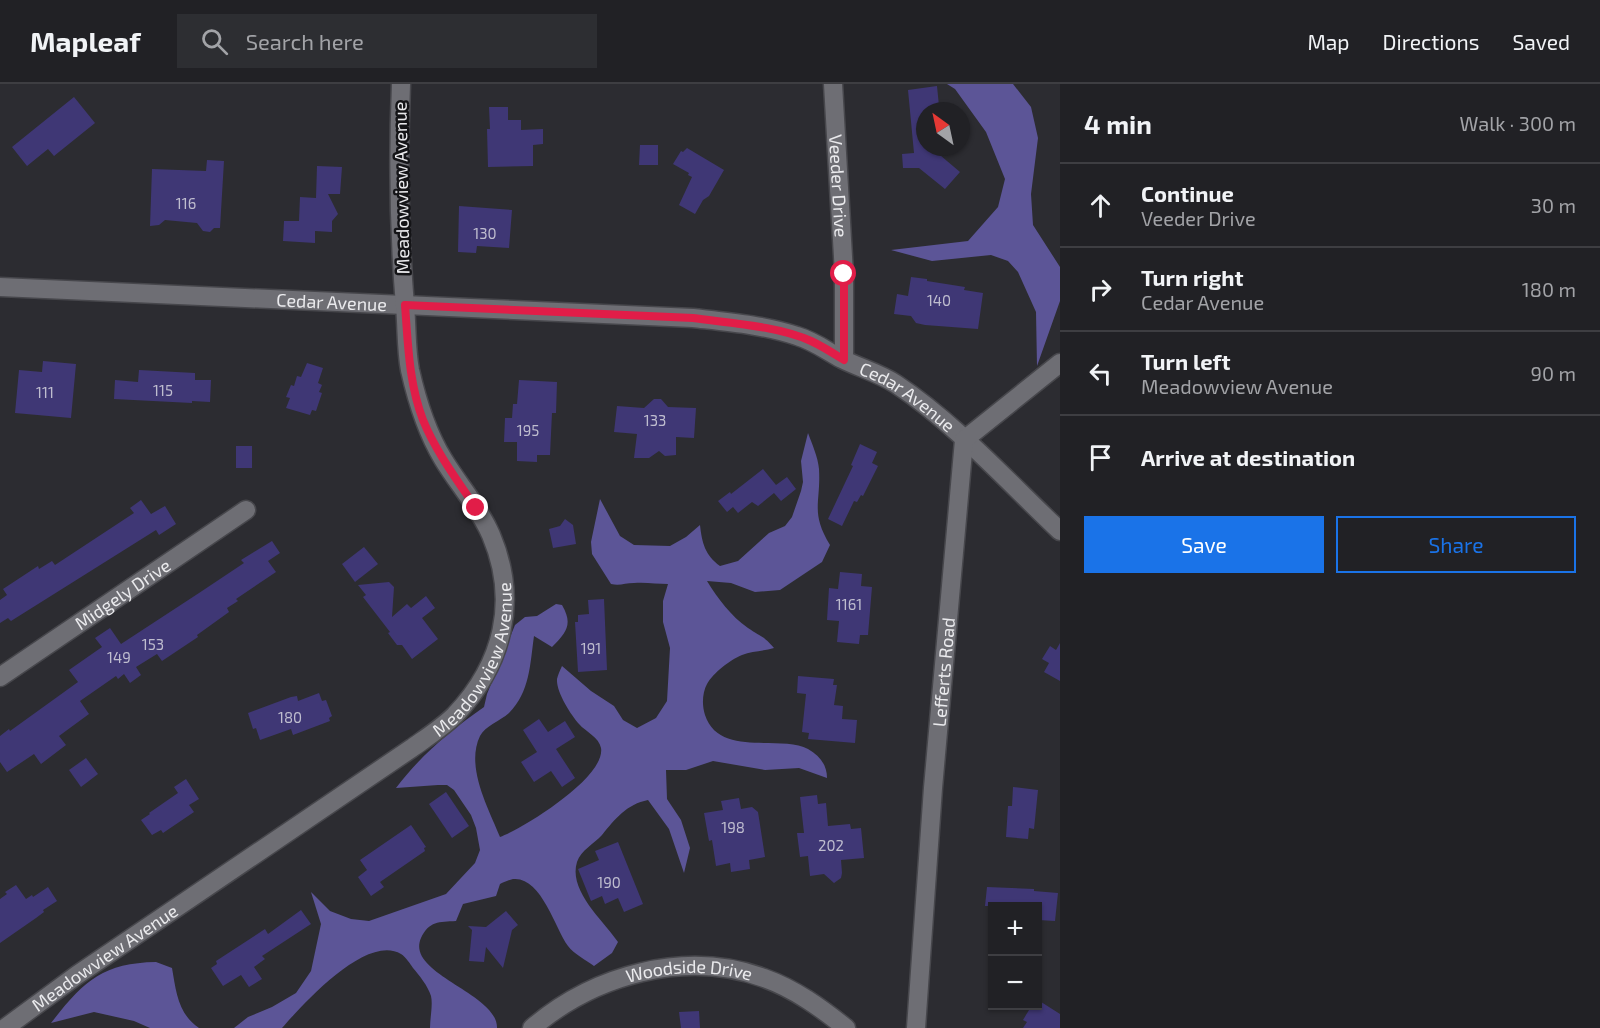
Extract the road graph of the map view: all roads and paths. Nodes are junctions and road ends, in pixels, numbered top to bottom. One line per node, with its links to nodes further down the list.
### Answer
1 (401, 84): 4 (street, Meadowview Avenue)
2 (832, 84): 5 (street, Veeder Drive)
3 (0, 287): 4 (street, Cedar Avenue)
4 (405, 305): 5 (street, Cedar Avenue); 11 (street, Meadowview Avenue)
5 (844, 360): 7 (street, Cedar Avenue)
6 (1060, 363): 7 (street)
7 (964, 440): 9 (street, Cedar Avenue); 14 (street, Lefferts Road)
8 (246, 510): 10 (street, Midgely Drive)
9 (1060, 531)
10 (0, 677)
11 (5, 1028)
12 (532, 1028): 13 (street, Woodside Drive)
13 (846, 1028)
14 (916, 1028)

